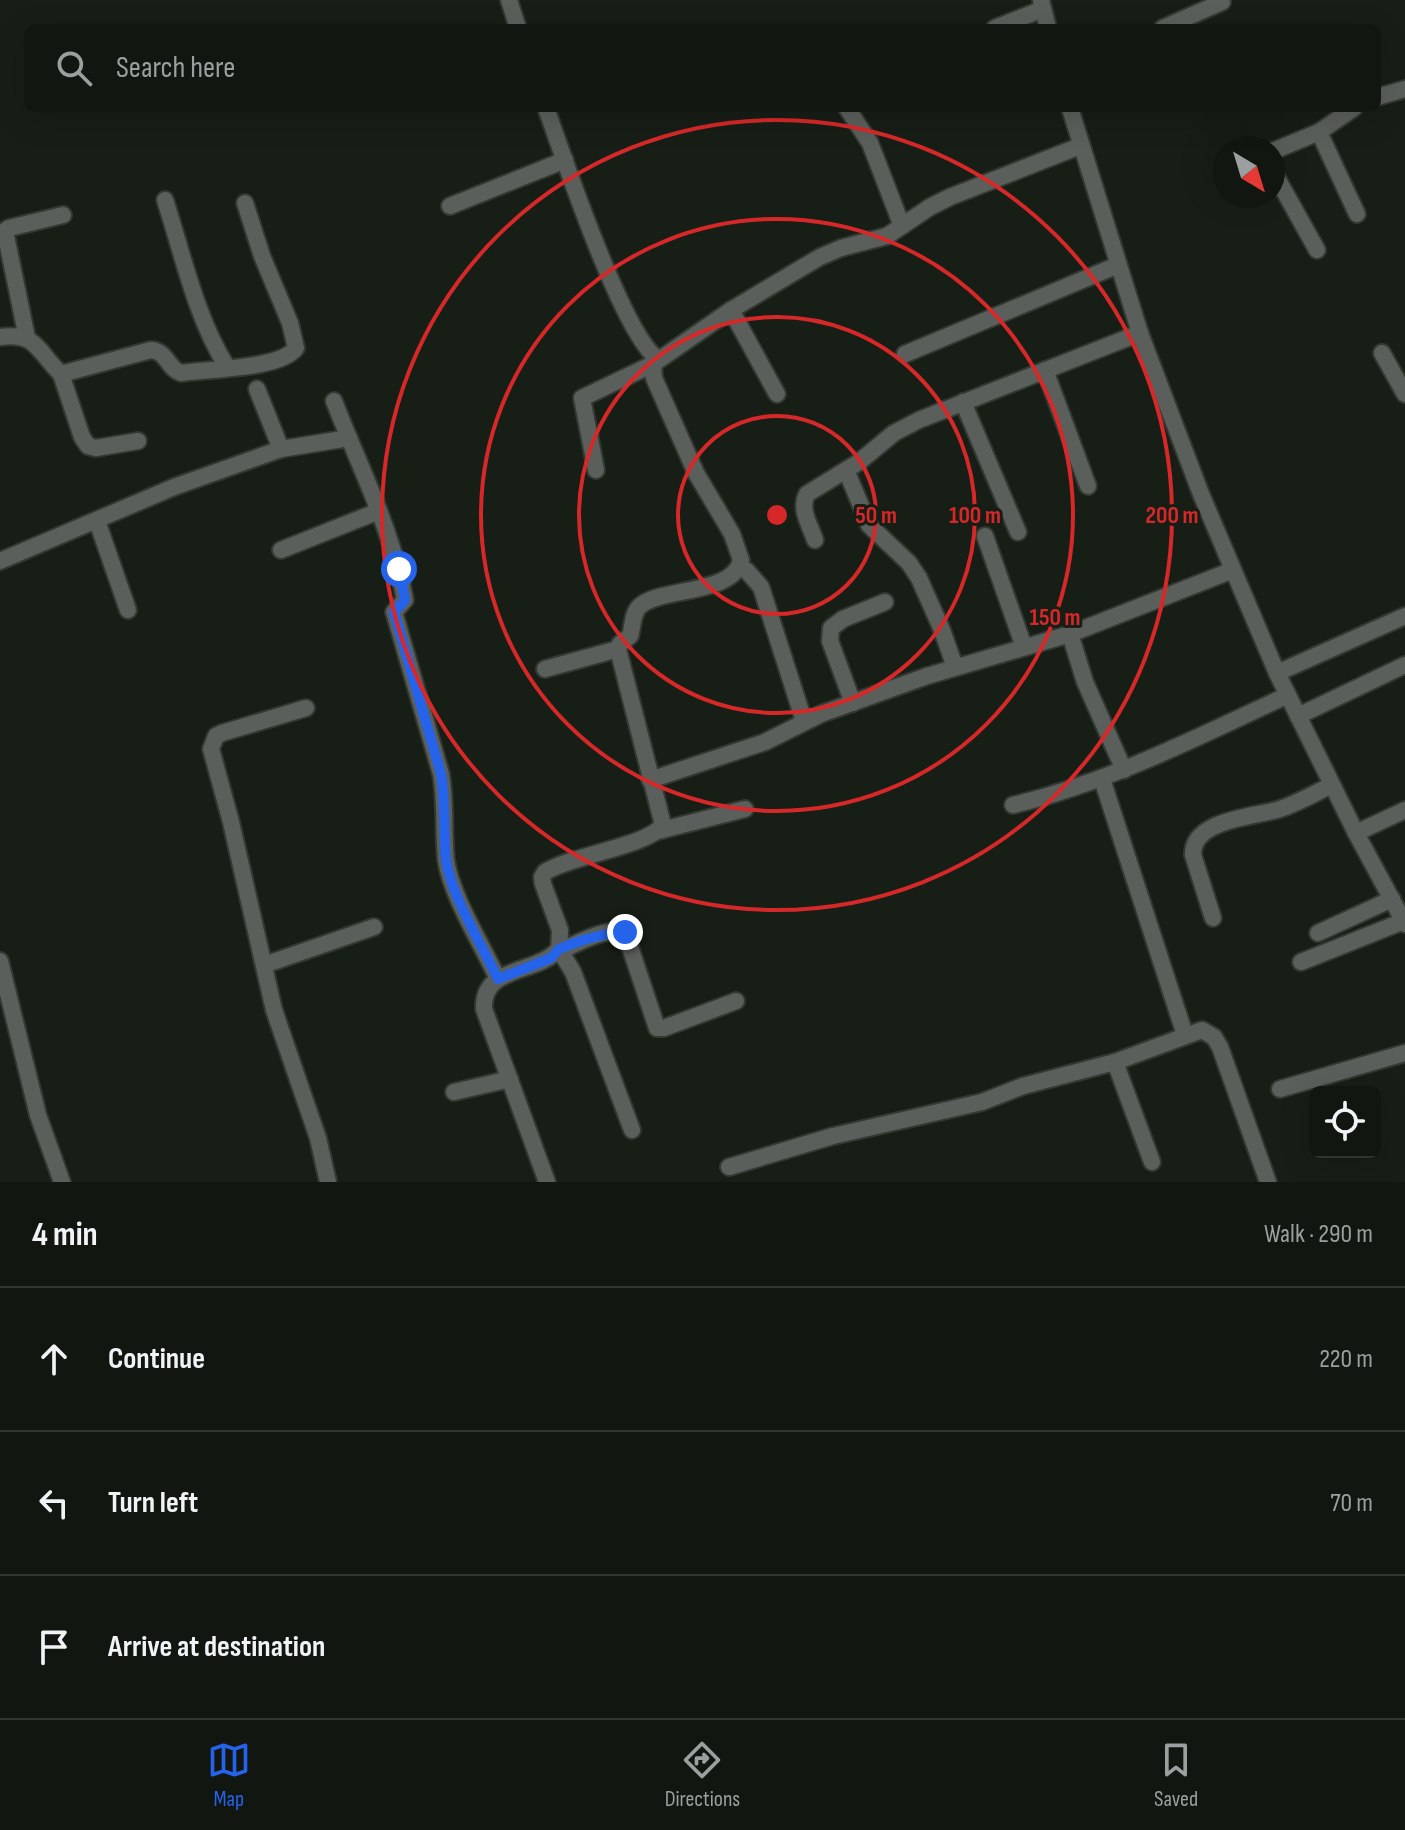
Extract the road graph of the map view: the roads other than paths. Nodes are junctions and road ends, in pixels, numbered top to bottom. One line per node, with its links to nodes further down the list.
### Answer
1 (509, 0): 4 (street)
2 (1222, 2): 7 (street)
3 (1042, 4): 5 (street); 6 (street)
4 (517, 24)
5 (1003, 24)
6 (1047, 24)
7 (1172, 24)
8 (1405, 89): 9 (street)
9 (1381, 96)
10 (547, 112): 17 (street)
11 (850, 112): 24 (street)
12 (1071, 112): 15 (street)
13 (1348, 112): 14 (street)
14 (1319, 132): 16 (street); 22 (street)
15 (1080, 146): 24 (street); 26 (street)
16 (1285, 146)
17 (565, 160): 21 (street); 33 (street)
18 (1285, 193): 25 (street)
19 (165, 200): 34 (street)
20 (245, 203): 34 (street)
21 (450, 206)
22 (1357, 214)
23 (63, 215): 30 (street)
24 (902, 226): 27 (street)
25 (1317, 250)
26 (1118, 265): 28 (street); 32 (street)
27 (731, 310): 33 (street); 38 (street)
28 (1140, 333): 35 (street); 56 (street)
29 (0, 337): 30 (street)
30 (27, 338): 36 (street)
31 (1382, 353): 39 (street)
32 (905, 354)
33 (655, 362): 45 (street); 55 (street)
34 (227, 367): 36 (street)
35 (1045, 370): 41 (street); 47 (street)
36 (61, 374): 43 (street)
37 (257, 389): 44 (street)
38 (777, 394)
39 (1405, 394)
40 (334, 401): 42 (street)
41 (963, 402): 46 (street); 50 (street)
42 (349, 438): 44 (street); 48 (street)
43 (138, 441)
44 (281, 449): 49 (street)
45 (596, 470)
46 (846, 470): 52 (street); 64 (street)
47 (1088, 486)
48 (379, 511): 53 (street); 90 (street)
49 (97, 521): 54 (street); 58 (street)
50 (1018, 532)
51 (985, 536): 61 (street)
52 (815, 540)
53 (281, 550)
54 (0, 561)
55 (739, 567): 62 (street); 71 (street)
56 (1233, 570): 60 (street); 66 (street)
57 (885, 602): 68 (street)
58 (128, 610)
59 (1405, 616): 66 (street)
60 (1070, 634): 61 (street); 72 (street)
61 (1024, 647): 64 (street)
62 (618, 649): 65 (street); 74 (street)
63 (1405, 665): 70 (street)
64 (955, 667): 68 (street)
65 (545, 669)
66 (1277, 673): 67 (street)
67 (1288, 695): 70 (street); 72 (street)
68 (853, 703): 71 (street)
69 (306, 708): 89 (street)
70 (1298, 716): 75 (street)
71 (804, 721): 74 (street)
72 (1124, 770): 73 (street)
73 (1102, 779): 76 (street); 92 (street)
74 (650, 780): 79 (street)
75 (1332, 785): 80 (street); 82 (street)
76 (1013, 805)
77 (745, 809): 79 (street)
78 (1405, 810): 80 (street)
79 (658, 831): 86 (street)
80 (1356, 833): 81 (street)
81 (1392, 899): 83 (street); 85 (street)
82 (1213, 918)
83 (1404, 923): 88 (street)
84 (374, 927): 89 (street)
85 (1318, 933)
86 (560, 950): 90 (street); 91 (street); 98 (street)
87 (0, 961): 101 (street)
88 (1301, 962)
89 (264, 965): 102 (street)
90 (498, 979): 95 (street)
91 (736, 1001)
92 (1185, 1035): 94 (street); 104 (street)
93 (1405, 1053): 96 (street)
94 (1115, 1062): 99 (street); 100 (street)
95 (510, 1079): 97 (street); 103 (street)
96 (1280, 1089)
97 (454, 1092)
98 (632, 1130)
99 (1152, 1162)
100 (729, 1167)
101 (62, 1182)
102 (328, 1182)
103 (547, 1182)
104 (1268, 1182)

